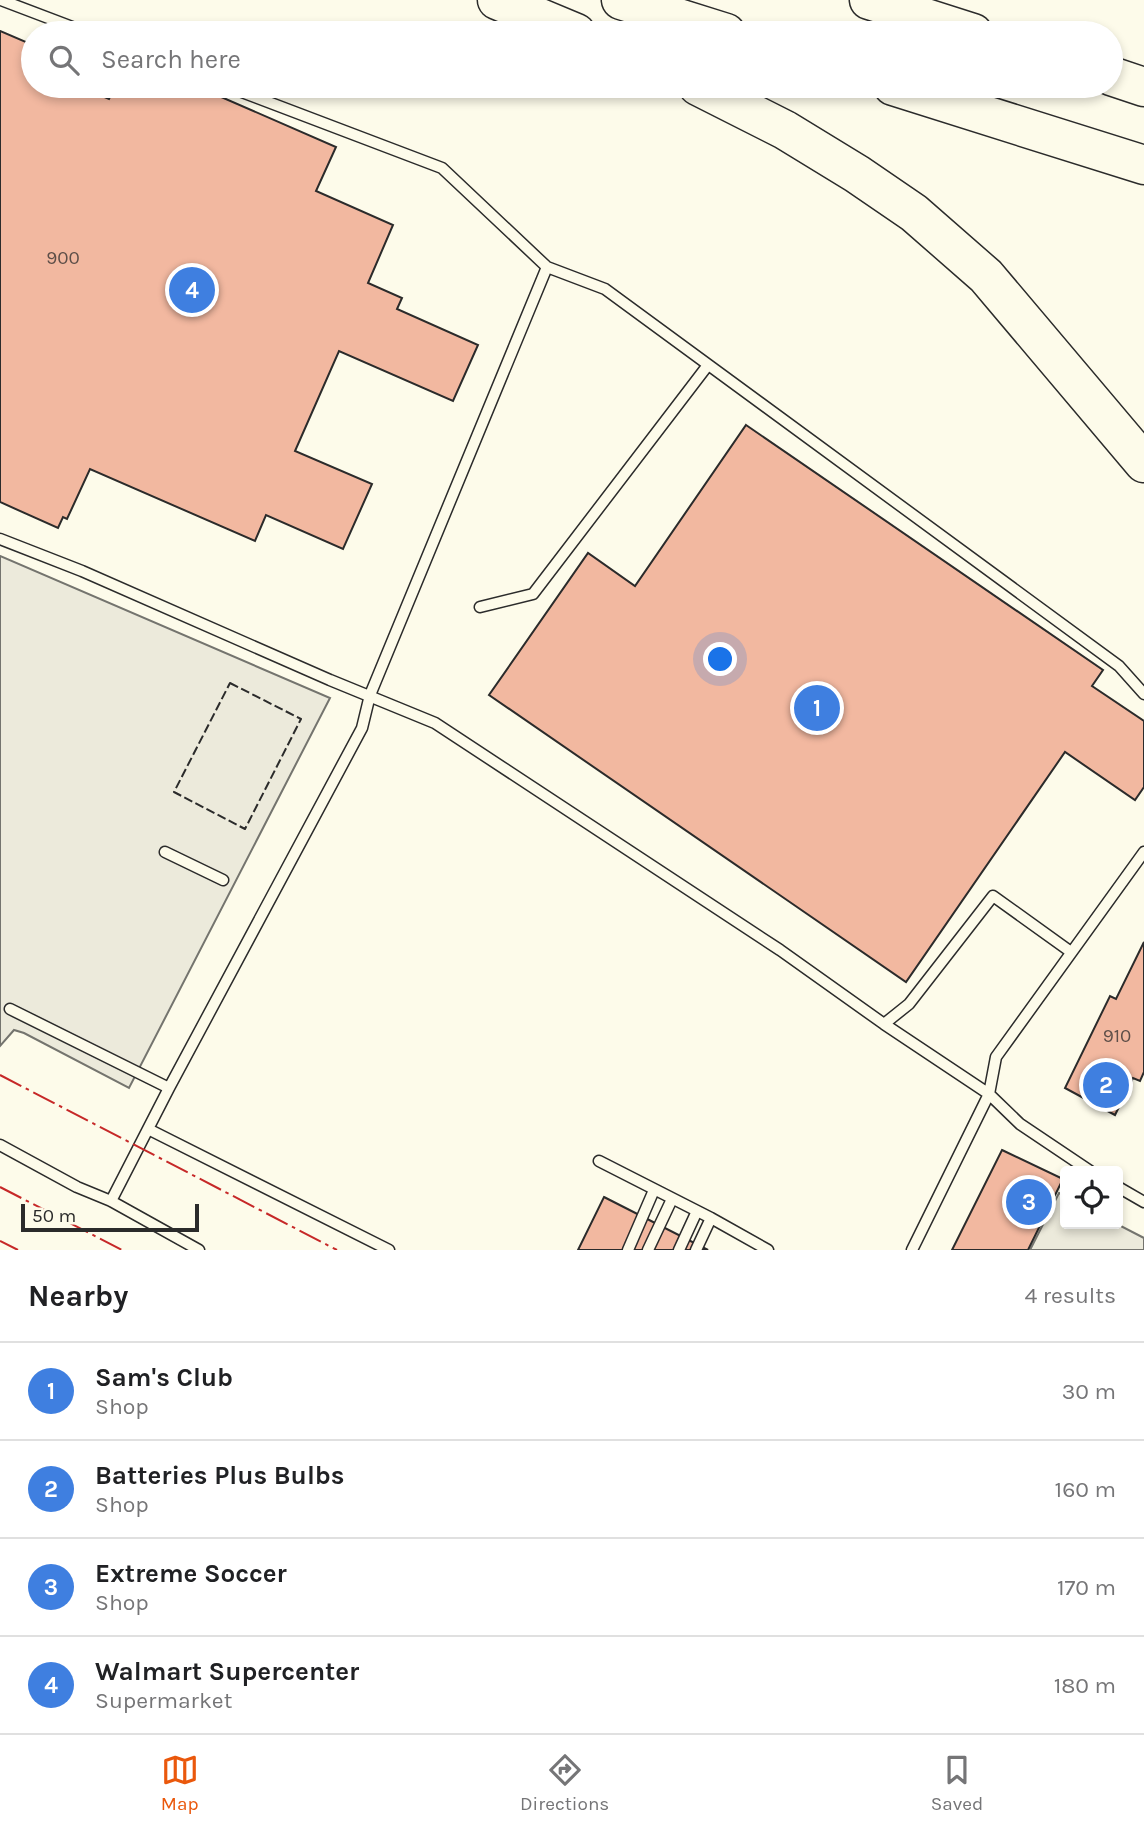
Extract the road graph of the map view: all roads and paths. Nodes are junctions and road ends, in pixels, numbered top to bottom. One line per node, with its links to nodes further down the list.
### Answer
1 (1, 0): 5 (lane)
2 (497, 0): 6 (highway)
3 (621, 0): 7 (highway)
4 (869, 0): 8 (highway)
5 (56, 21)
6 (547, 21)
7 (688, 21)
8 (935, 21)
9 (1123, 80): 10 (highway)
10 (1144, 87)
11 (258, 98): 15 (lane)
12 (722, 98): 17 (highway)
13 (931, 98): 14 (highway)
14 (1144, 165)
15 (547, 267): 16 (lane); 21 (lane)
16 (708, 365): 19 (lane); 20 (lane)
17 (1144, 463)
18 (0, 539): 21 (lane)
19 (480, 607)
20 (1144, 694)
21 (370, 695): 27 (lane); 28 (lane)
22 (165, 852): 24 (lane)
23 (1144, 852): 25 (lane)
24 (223, 880)
25 (1071, 952): 27 (lane); 29 (lane)
26 (10, 1009): 28 (lane)
27 (884, 1024): 29 (lane)
28 (169, 1088): 30 (lane)
29 (989, 1094): 33 (lane); 48 (lane)
30 (148, 1129): 37 (lane); 43 (lane)
31 (0, 1145): 37 (lane)
32 (599, 1161): 34 (lane)
33 (1083, 1166)
34 (654, 1190): 36 (lane); 44 (lane)
35 (1123, 1190): 38 (lane)
36 (672, 1199): 39 (lane); 45 (lane)
37 (111, 1201): 42 (lane)
38 (1144, 1202)
39 (698, 1211): 40 (lane); 46 (lane)
40 (711, 1218): 41 (lane); 47 (lane)
41 (761, 1248)
42 (199, 1250)
43 (388, 1250)
44 (628, 1250)
45 (648, 1250)
46 (679, 1250)
47 (696, 1250)
48 (912, 1250)

